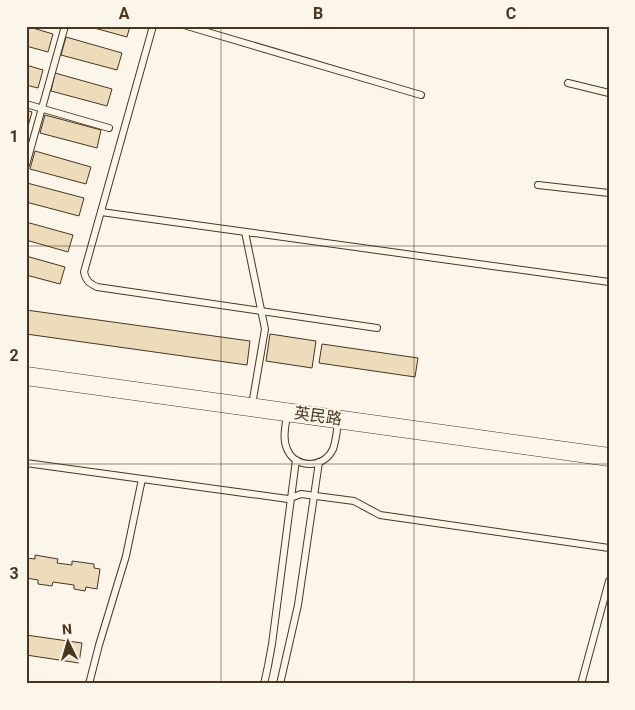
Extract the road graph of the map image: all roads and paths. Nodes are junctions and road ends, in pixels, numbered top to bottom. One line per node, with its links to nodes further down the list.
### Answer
1 (66, 26): 8 (lane)
2 (154, 26): 13 (lane)
3 (187, 26): 6 (lane)
4 (568, 84): 5 (lane)
5 (609, 93)
6 (421, 95)
7 (26, 104): 8 (lane)
8 (42, 109): 9 (lane); 10 (lane)
9 (109, 128)
10 (26, 165)
11 (538, 184): 12 (lane)
12 (609, 193)
13 (101, 212): 14 (lane); 16 (lane)
14 (245, 232): 15 (lane); 16 (lane)
15 (609, 282)
16 (261, 312): 17 (lane); 19 (lane)
17 (377, 328)
18 (26, 376): 19 (street, 英民路)
19 (252, 407): 20 (street, 英民路)
20 (287, 412): 21 (street, 英民路); 23 (lane)
21 (338, 419): 22 (street, 英民路); 24 (lane)
22 (609, 456)
23 (296, 460): 24 (lane); 28 (lane)
24 (319, 462): 27 (lane)
25 (26, 463): 26 (lane)
26 (142, 479): 28 (lane); 31 (lane)
27 (314, 495): 28 (lane); 29 (lane); 33 (lane)
28 (292, 497): 32 (lane)
29 (609, 548)
30 (609, 581): 34 (lane)
31 (89, 684)
32 (264, 684)
33 (280, 684)
34 (580, 684)

